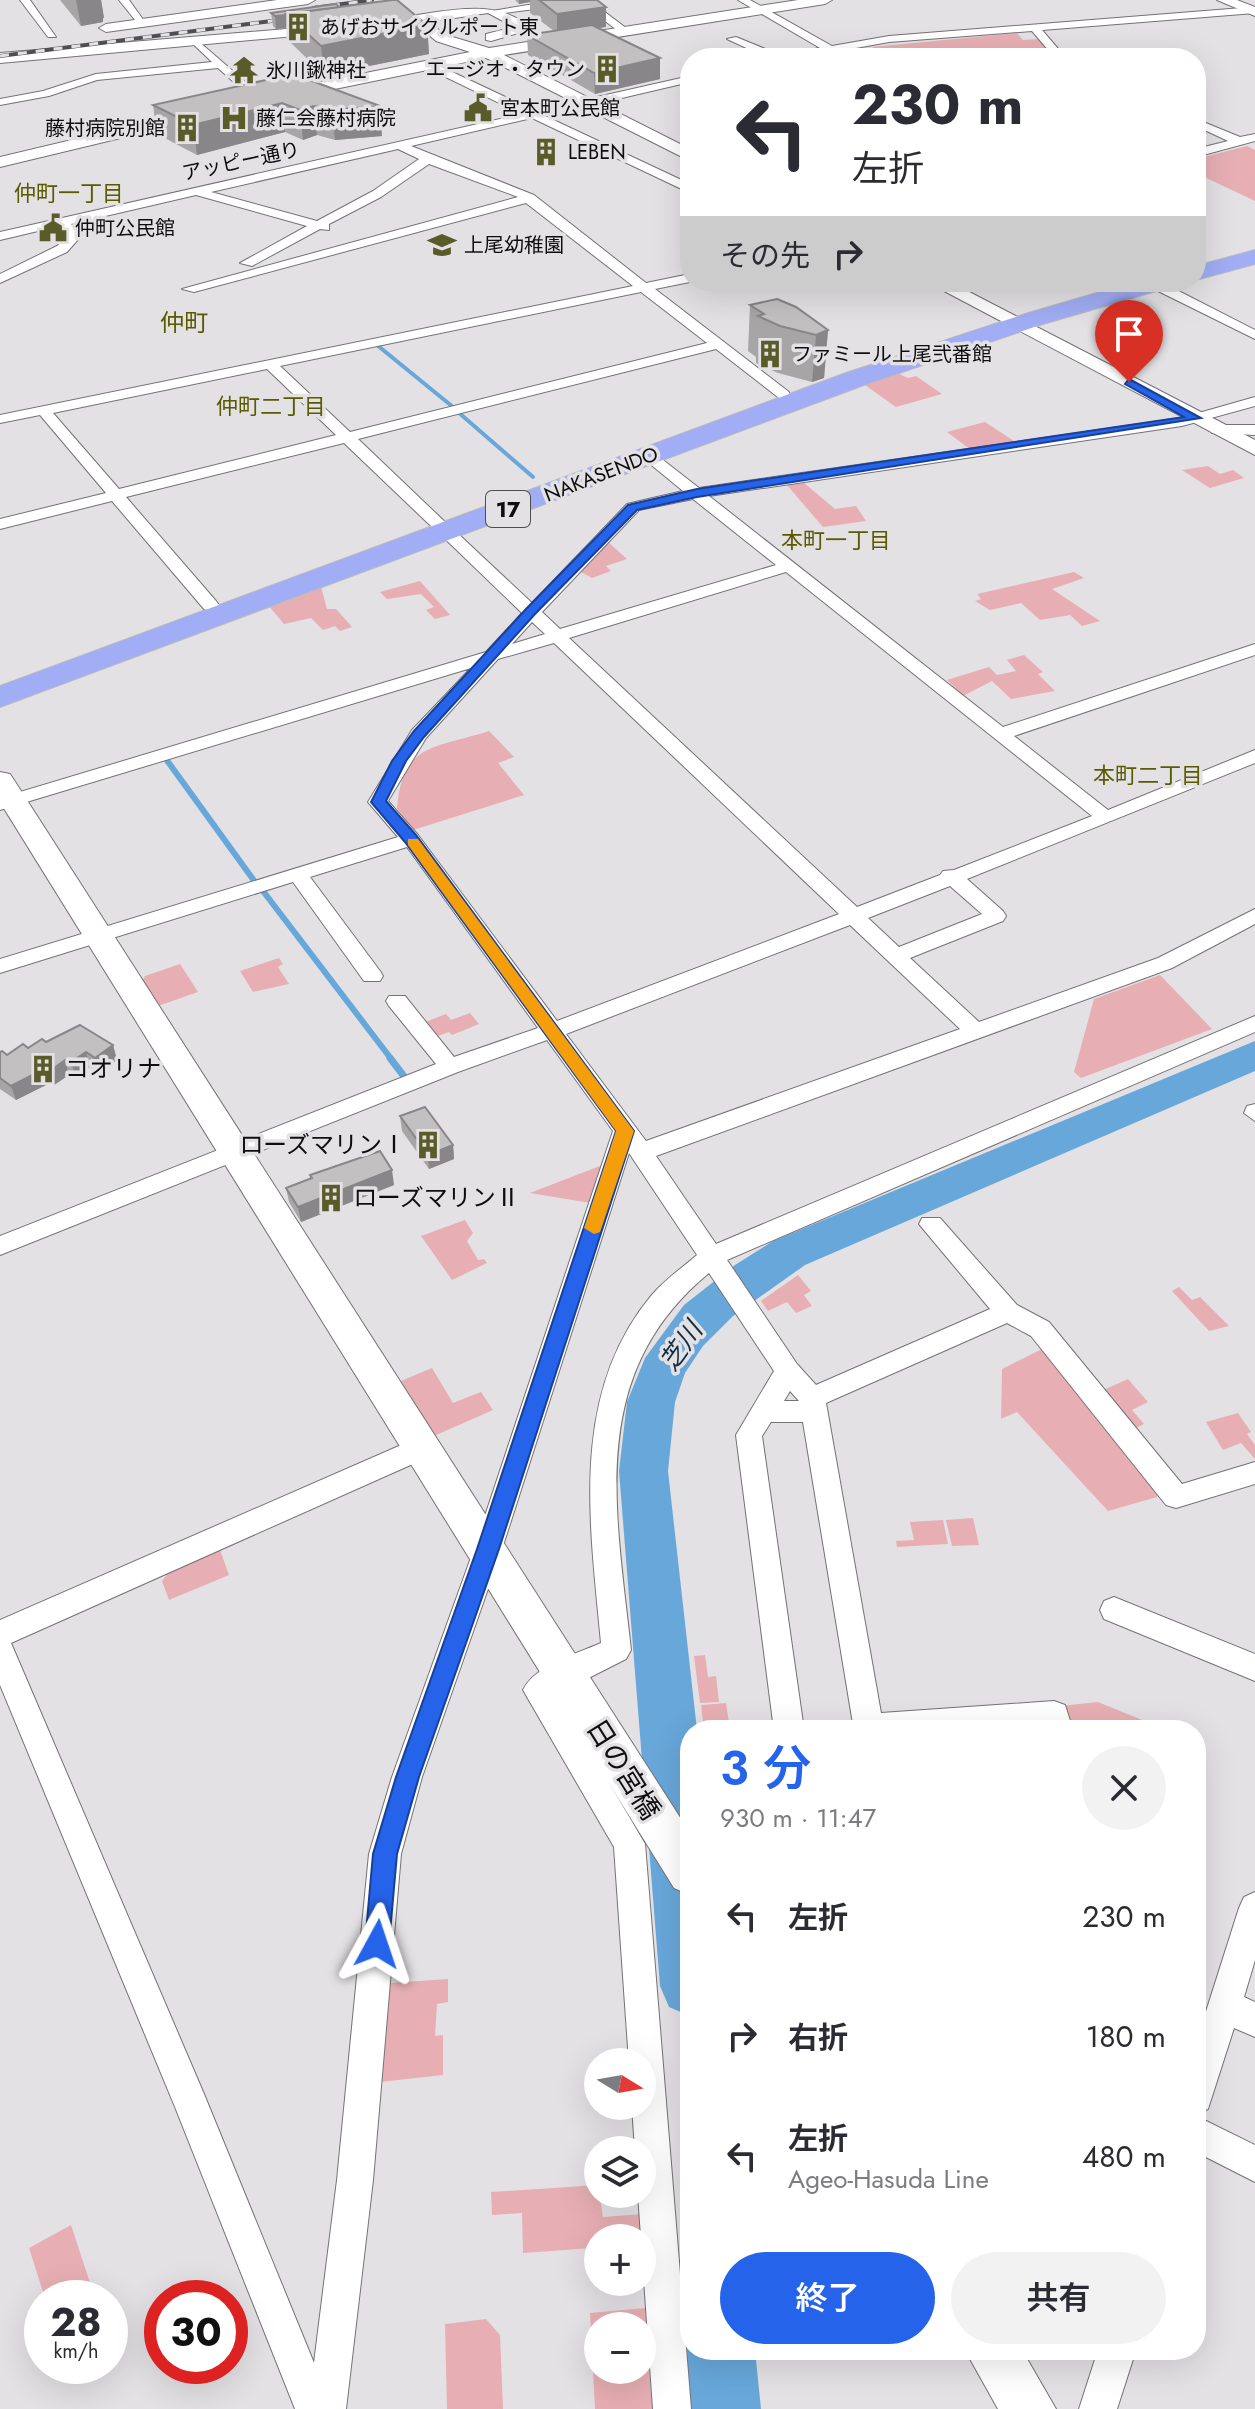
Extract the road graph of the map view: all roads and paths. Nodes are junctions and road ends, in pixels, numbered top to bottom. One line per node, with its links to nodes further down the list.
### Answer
1 (25, 0): 19 (street)
2 (124, 0): 15 (street)
3 (308, 0): 15 (street)
4 (583, 0): 10 (street); 18 (street)
5 (743, 0): 9 (street)
6 (825, 0): 9 (street)
7 (1224, 0): 11 (street)
8 (477, 10): 10 (street); 12 (street); 20 (street)
9 (759, 10): 18 (street); 26 (street)
10 (497, 11): 20 (street)
11 (1254, 11): 17 (street)
12 (452, 14): 13 (street); 21 (street)
13 (421, 17): 14 (street); 21 (street)
14 (399, 20)
15 (143, 23): 19 (street)
16 (354, 27): 23 (street)
17 (1034, 27): 26 (street); 27 (street)
18 (625, 31): 21 (street)
19 (67, 33): 24 (street)
20 (506, 35): 21 (street)
21 (478, 38): 30 (street); 36 (street)
22 (732, 39): 25 (street)
23 (197, 43): 28 (street); 31 (street)
24 (0, 46)
25 (753, 48)
26 (828, 48)
27 (1052, 48)
28 (81, 52): 29 (street); 32 (street)
29 (0, 58)
30 (427, 64): 35 (street); 38 (street)
31 (217, 65): 32 (street); 35 (street)
32 (96, 77): 34 (street)
33 (680, 81): 36 (street, アッピー通り)
34 (0, 102)
35 (253, 102)
36 (585, 103): 38 (street, アッピー通り); 44 (street)
37 (214, 111): 46 (street)
38 (533, 115): 42 (street, アッピー通り); 47 (street)
39 (1206, 126): 41 (street)
40 (1255, 137): 41 (street)
41 (1239, 141): 43 (street)
42 (399, 145): 45 (street); 48 (street, アッピー通り)
43 (1206, 150)
44 (680, 151)
45 (428, 159): 49 (street); 51 (street)
46 (0, 162)
47 (680, 184)
48 (195, 191): 50 (street, アッピー通り); 51 (street)
49 (530, 198): 53 (street); 61 (street)
50 (61, 222): 52 (street, アッピー通り); 58 (street)
51 (316, 225): 53 (street); 60 (street)
52 (0, 236)
53 (373, 240): 60 (street)
54 (1255, 249): 56 (highway)
55 (1255, 257): 57 (highway)
56 (1206, 261)
57 (1206, 270)
58 (0, 279)
59 (680, 280): 61 (street)
60 (208, 284): 62 (street)
61 (645, 288): 69 (street); 70 (street)
62 (189, 289)
63 (955, 292): 67 (street)
64 (1099, 292): 67 (highway, NAKASENDO / 17)
65 (1123, 292): 67 (highway, NAKASENDO / 17)
66 (1175, 292): 68 (street)
67 (1011, 321): 71 (highway, NAKASENDO / 17); 74 (street); 80 (highway, NAKASENDO / 17)
68 (1255, 335)
69 (716, 345): 71 (street); 78 (street)
70 (270, 364): 73 (street); 78 (street)
71 (784, 395): 84 (highway, NAKASENDO / 17)
72 (1255, 401): 74 (street)
73 (43, 410): 75 (street); 82 (street)
74 (1196, 418): 76 (street); 81 (street)
75 (0, 419)
76 (1217, 430): 77 (street); 79 (street)
77 (1255, 430)
78 (347, 436): 82 (street); 84 (street)
79 (1255, 449)
80 (649, 456): 81 (street); 84 (highway, NAKASENDO / 17)
81 (697, 493): 85 (street); 87 (street)
82 (117, 495): 83 (street); 86 (street)
83 (0, 524)
84 (442, 528): 86 (highway, NAKASENDO / 17); 87 (street); 92 (highway, NAKASENDO / 17)
85 (789, 566): 88 (street); 93 (street)
86 (210, 605): 91 (highway, NAKASENDO / 17)
87 (530, 612): 88 (street); 90 (street)
88 (557, 637): 90 (street); 100 (street)
89 (1255, 649): 93 (street)
90 (487, 659): 95 (street); 97 (street)
91 (0, 685)
92 (0, 697)
93 (1002, 734): 96 (street)
94 (1255, 756): 96 (street)
95 (4, 795): 102 (street, 日の宮橋)
96 (1105, 817): 99 (street)
97 (411, 839): 98 (street); 108 (street)
98 (297, 874): 102 (street); 105 (street)
99 (950, 875): 100 (street); 103 (street)
100 (852, 915): 103 (street); 108 (street)
101 (1255, 915): 107 (street)
102 (97, 936): 104 (street); 112 (street, 日の宮橋)
103 (895, 956): 107 (street)
104 (0, 966)
105 (372, 976)
106 (397, 1001): 110 (street)
107 (974, 1030): 111 (street)
108 (552, 1032): 110 (street); 111 (street)
109 (1250, 1033): 115 (street)
110 (450, 1067): 112 (street)
111 (633, 1141): 115 (street); 122 (street)
112 (237, 1152): 114 (street); 120 (street, 日の宮橋)
113 (931, 1224): 116 (street)
114 (0, 1246)
115 (717, 1260): 117 (street); 127 (street)
116 (1008, 1312): 118 (street); 121 (street)
117 (788, 1371): 118 (street); 119 (street)
118 (813, 1405): 119 (street); 129 (street)
119 (764, 1411): 128 (street)
120 (424, 1447): 122 (street, 日の宮橋); 124 (street)
121 (1255, 1473)
122 (488, 1549): 127 (street, 日の宮橋); 142 (street)
123 (1114, 1610): 126 (street)
124 (0, 1634)
125 (0, 1650): 141 (street)
126 (1255, 1668)
127 (575, 1689): 132 (street, 日の宮橋); 143 (street)
128 (788, 1720)
129 (867, 1720)
130 (988, 1720): 131 (street)
131 (1055, 1720)
132 (680, 1857)
133 (1255, 1908): 134 (street)
134 (1224, 2005): 135 (street); 136 (street)
135 (1255, 2020)
136 (1206, 2064)
137 (1206, 2138): 138 (street)
138 (1255, 2164)
139 (997, 2360): 144 (street)
140 (1114, 2360): 145 (street)
141 (314, 2409)
142 (327, 2409)
143 (672, 2409)
144 (1029, 2409)
145 (1098, 2409)

